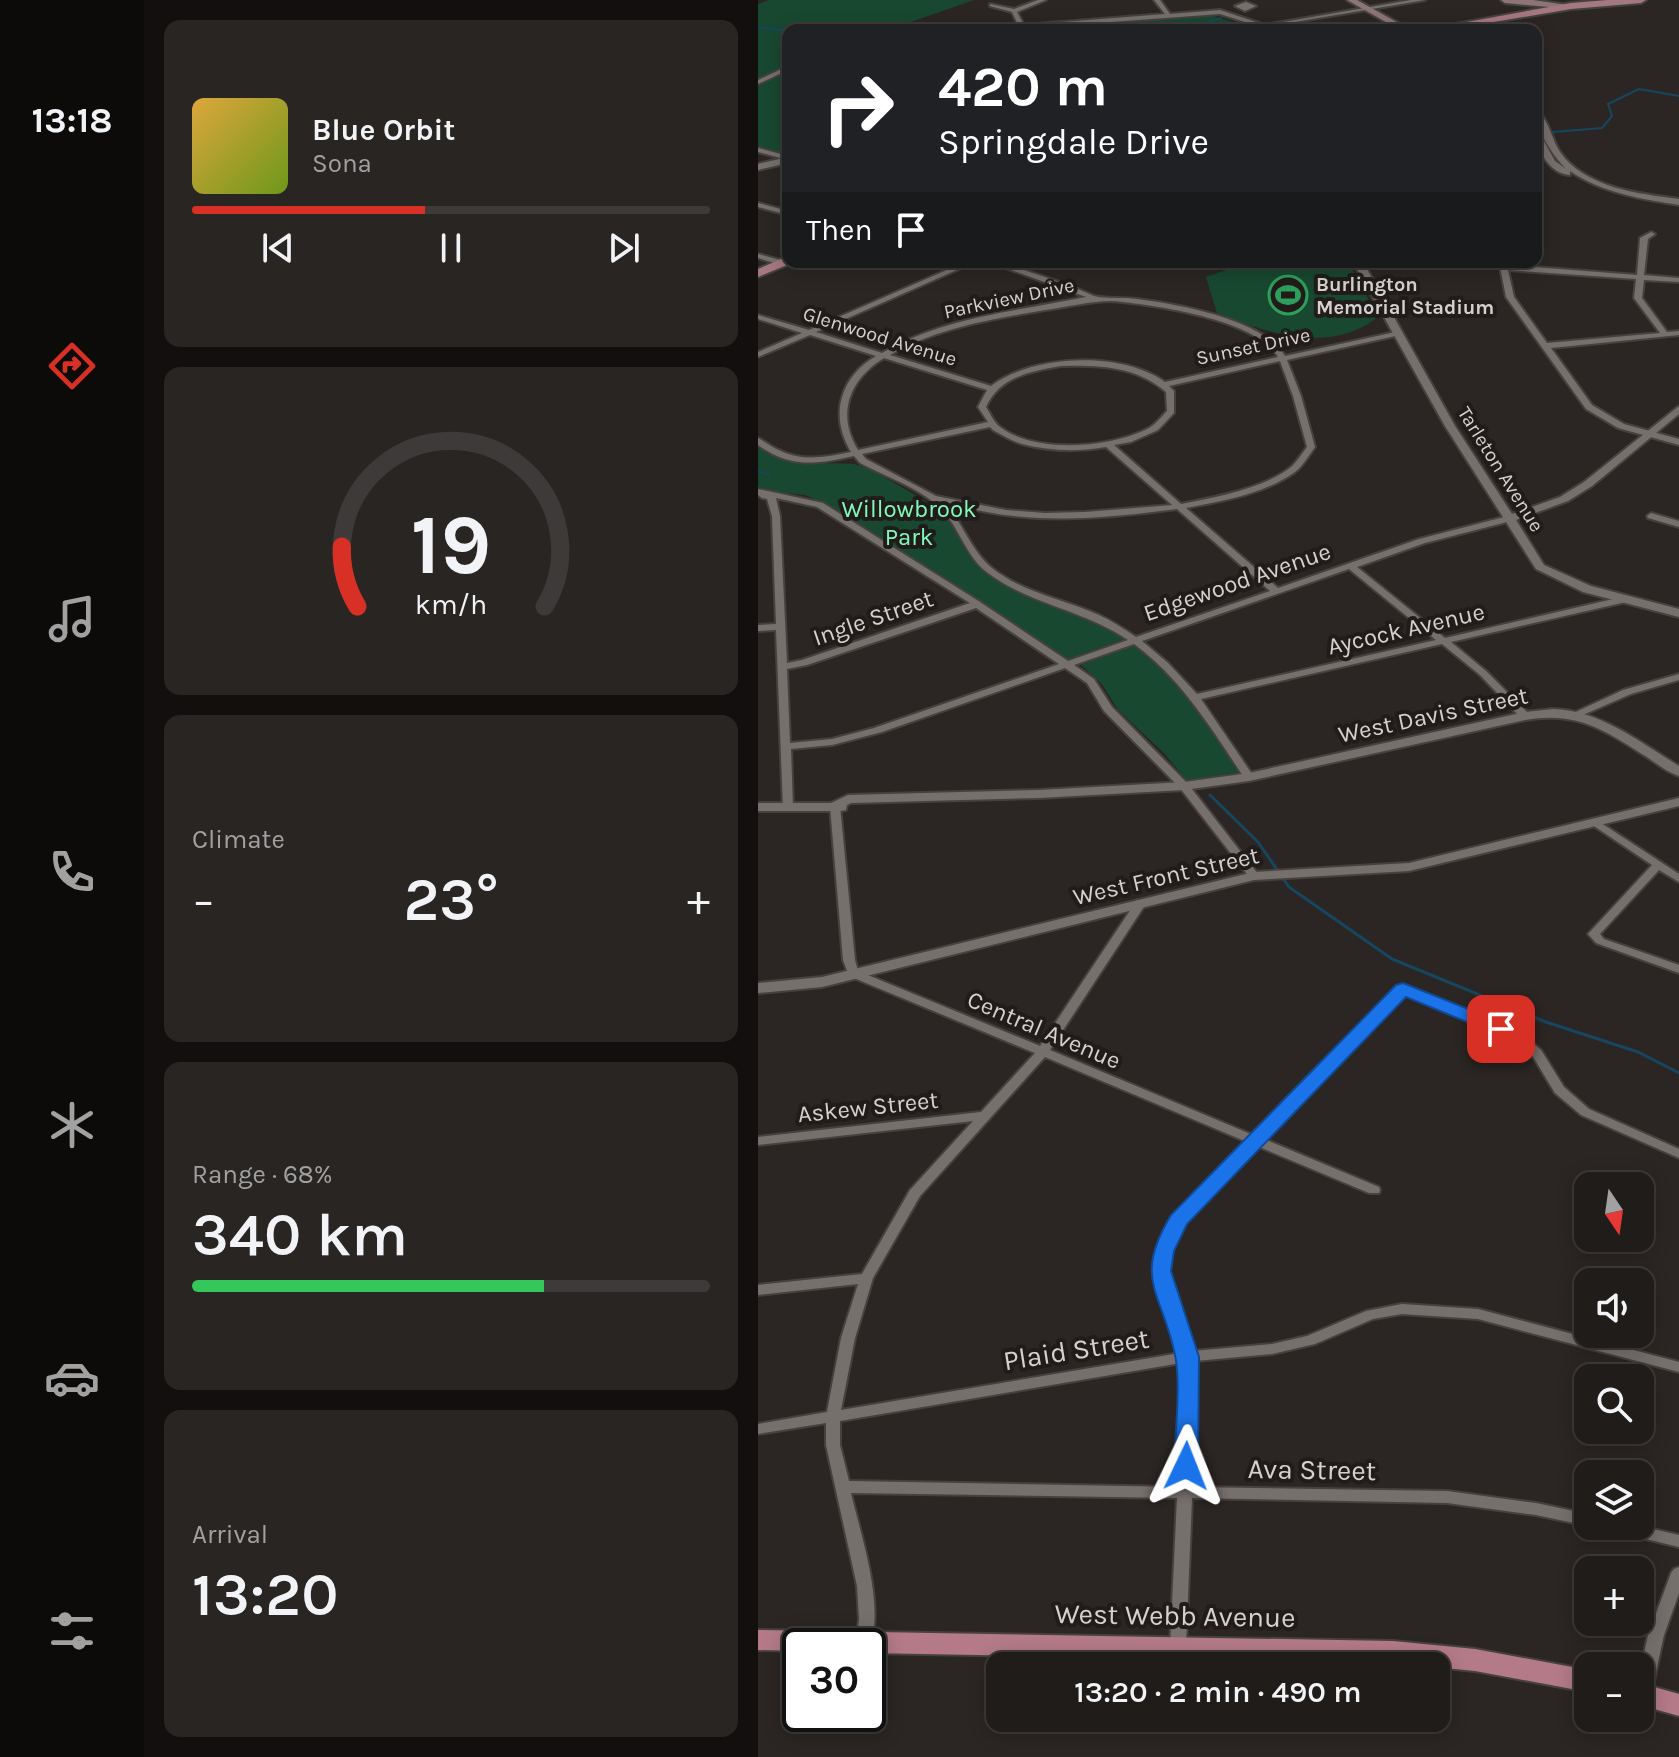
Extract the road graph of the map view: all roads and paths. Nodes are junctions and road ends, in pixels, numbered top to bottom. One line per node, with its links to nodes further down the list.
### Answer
1 (1043, 0): 13 (street)
2 (1157, 0): 15 (street)
3 (1351, 0): 12 (main road)
4 (1422, 0): 12 (street)
5 (1505, 0): 11 (main road)
6 (1641, 0): 7 (main road)
7 (1610, 1): 8 (main road); 22 (main road)
8 (1589, 2): 11 (main road)
9 (992, 5): 13 (street)
10 (1241, 8): 14 (street)
11 (1536, 8): 21 (main road)
12 (1370, 9): 19 (street); 20 (main road)
13 (1014, 11): 16 (street)
14 (1225, 13): 15 (street); 18 (street)
15 (1168, 15): 17 (street)
16 (1020, 24)
17 (1048, 24)
18 (1258, 24)
19 (1276, 24)
20 (1396, 24)
21 (1457, 24)
22 (1484, 24)
23 (782, 71): 24 (street)
24 (758, 82)
25 (1542, 124): 31 (street)
26 (1542, 145): 31 (street)
27 (763, 152): 28 (street); 30 (street)
28 (782, 159)
29 (782, 162): 30 (street)
30 (758, 166)
31 (1679, 204)
32 (758, 205): 33 (street)
33 (782, 211)
34 (1651, 234): 44 (street)
35 (758, 256): 36 (street)
36 (782, 261)
37 (782, 262): 43 (main road)
38 (957, 268): 48 (street)
39 (1011, 268): 46 (street)
40 (1361, 268): 49 (street, Tarleton Avenue)
41 (1503, 268): 52 (street)
42 (1540, 268): 44 (street)
43 (758, 273)
44 (1638, 276): 45 (street); 51 (street)
45 (1679, 280)
46 (1093, 298): 54 (street, Parkview Drive); 55 (street, Parkview Drive)
47 (758, 317): 48 (street, Glenwood Avenue)
48 (810, 333): 53 (street); 54 (street, Glenwood Avenue)
49 (1397, 333): 55 (street, Sunset Drive); 71 (street, Tarleton Avenue)
50 (1679, 333): 51 (street)
51 (1665, 334): 52 (street)
52 (1545, 346): 60 (street)
53 (758, 355)
54 (884, 355): 57 (street, Glenwood Avenue); 64 (street, Parkview Drive)
55 (1284, 358): 56 (street, Sunset Drive); 68 (street)
56 (1164, 385): 57 (street); 63 (street)
57 (992, 389): 59 (street)
58 (1679, 409): 60 (street, Edgewood Avenue)
59 (990, 424): 63 (street); 64 (street)
60 (1647, 433): 62 (street); 71 (street, Edgewood Avenue)
61 (758, 441): 64 (street)
62 (1679, 442)
63 (1109, 445): 68 (street)
64 (856, 454): 67 (street)
65 (758, 494): 66 (street)
66 (771, 496): 77 (street); 79 (street)
67 (932, 498): 69 (street); 72 (street)
68 (1178, 505): 69 (street); 75 (street)
69 (981, 509): 72 (street)
70 (1651, 516): 73 (street)
71 (1508, 519): 74 (street, Edgewood Avenue); 76 (street, Tarleton Avenue)
72 (958, 523): 81 (street)
73 (1679, 524)
74 (1351, 566): 75 (street, Edgewood Avenue); 82 (street)
75 (1276, 591): 81 (street, Edgewood Avenue)
76 (1626, 599): 78 (street, Tarleton Avenue); 82 (street, Aycock Avenue)
77 (977, 604): 83 (street); 84 (street, Ingle Street)
78 (1679, 613)
79 (780, 627): 80 (street); 84 (street)
80 (758, 628)
81 (1137, 640): 83 (street, Edgewood Avenue); 86 (street)
82 (1443, 641): 86 (street, Aycock Avenue); 87 (street)
83 (1068, 664): 89 (street, Edgewood Avenue); 92 (street)
84 (782, 667): 89 (street)
85 (1679, 677): 88 (street)
86 (1194, 698): 91 (street)
87 (1525, 716): 88 (street, West Davis Street); 91 (street, West Davis Street)
88 (1572, 716): 90 (street, West Davis Street)
89 (785, 747): 96 (street)
90 (1679, 772)
91 (1249, 777): 92 (street, West Davis Street)
92 (1184, 786): 94 (street, West Davis Street); 99 (street)
93 (1679, 802): 97 (street, West Front Street)
94 (835, 806): 96 (street, West Davis Street); 103 (street)
95 (758, 807): 96 (street, West Davis Street)
96 (788, 808)
97 (1595, 822): 98 (street); 99 (street, West Front Street)
98 (1658, 865): 100 (street); 102 (street)
99 (1260, 876): 101 (street, West Front Street)
100 (1679, 879)
101 (1141, 902): 103 (street, West Front Street); 105 (street)
102 (1679, 969)
103 (853, 973): 104 (street, West Front Street); 105 (street, Central Avenue)
104 (758, 988)
105 (1042, 1053): 106 (street); 108 (street, Central Avenue)
106 (983, 1116): 107 (street, Askew Street); 111 (street)
107 (758, 1141)
108 (1255, 1142): 109 (street); 110 (street, Central Avenue); 113 (street)
109 (1679, 1154)
110 (1374, 1190)
111 (866, 1278): 112 (street); 115 (street)
112 (758, 1290)
113 (1188, 1357): 114 (street, Plaid Street); 115 (street, Plaid Street); 118 (street)
114 (1679, 1367)
115 (833, 1416): 116 (street, Plaid Street); 117 (street)
116 (758, 1429)
117 (842, 1487): 118 (street, Ava Street); 123 (street)
118 (1185, 1493): 119 (street, Ava Street); 127 (street)
119 (1574, 1517)
120 (1654, 1535): 121 (street)
121 (1679, 1541)
122 (1679, 1573): 128 (street)
123 (866, 1628)
124 (758, 1640): 125 (highway, West Webb Avenue)
125 (782, 1640)
126 (886, 1642): 127 (highway, West Webb Avenue)
127 (1178, 1647): 129 (highway, West Webb Avenue)
128 (1652, 1652)
129 (1574, 1678)
130 (1654, 1698): 131 (highway)
131 (1679, 1705)

